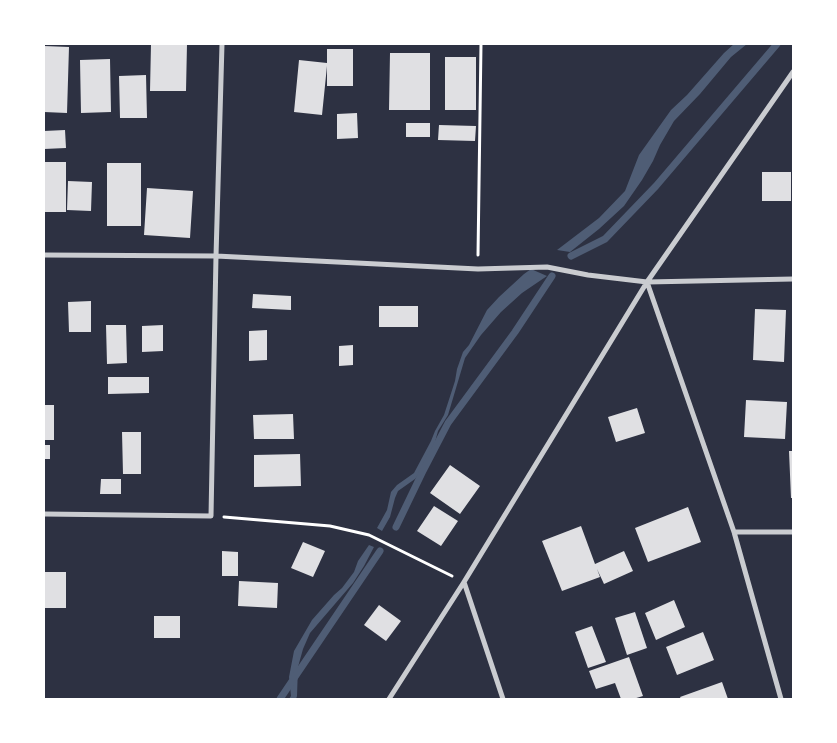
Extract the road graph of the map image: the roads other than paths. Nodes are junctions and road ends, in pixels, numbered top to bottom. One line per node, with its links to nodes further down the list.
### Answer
1 (222, 44): 4 (street)
2 (793, 72): 6 (street)
3 (44, 255): 4 (street)
4 (216, 256): 6 (street); 7 (street)
5 (793, 279): 6 (street)
6 (647, 282): 8 (street); 10 (street)
7 (44, 514)
8 (734, 532): 9 (street); 13 (street)
9 (793, 532)
10 (464, 582): 11 (street); 12 (street)
11 (389, 699)
12 (503, 699)
13 (781, 699)

